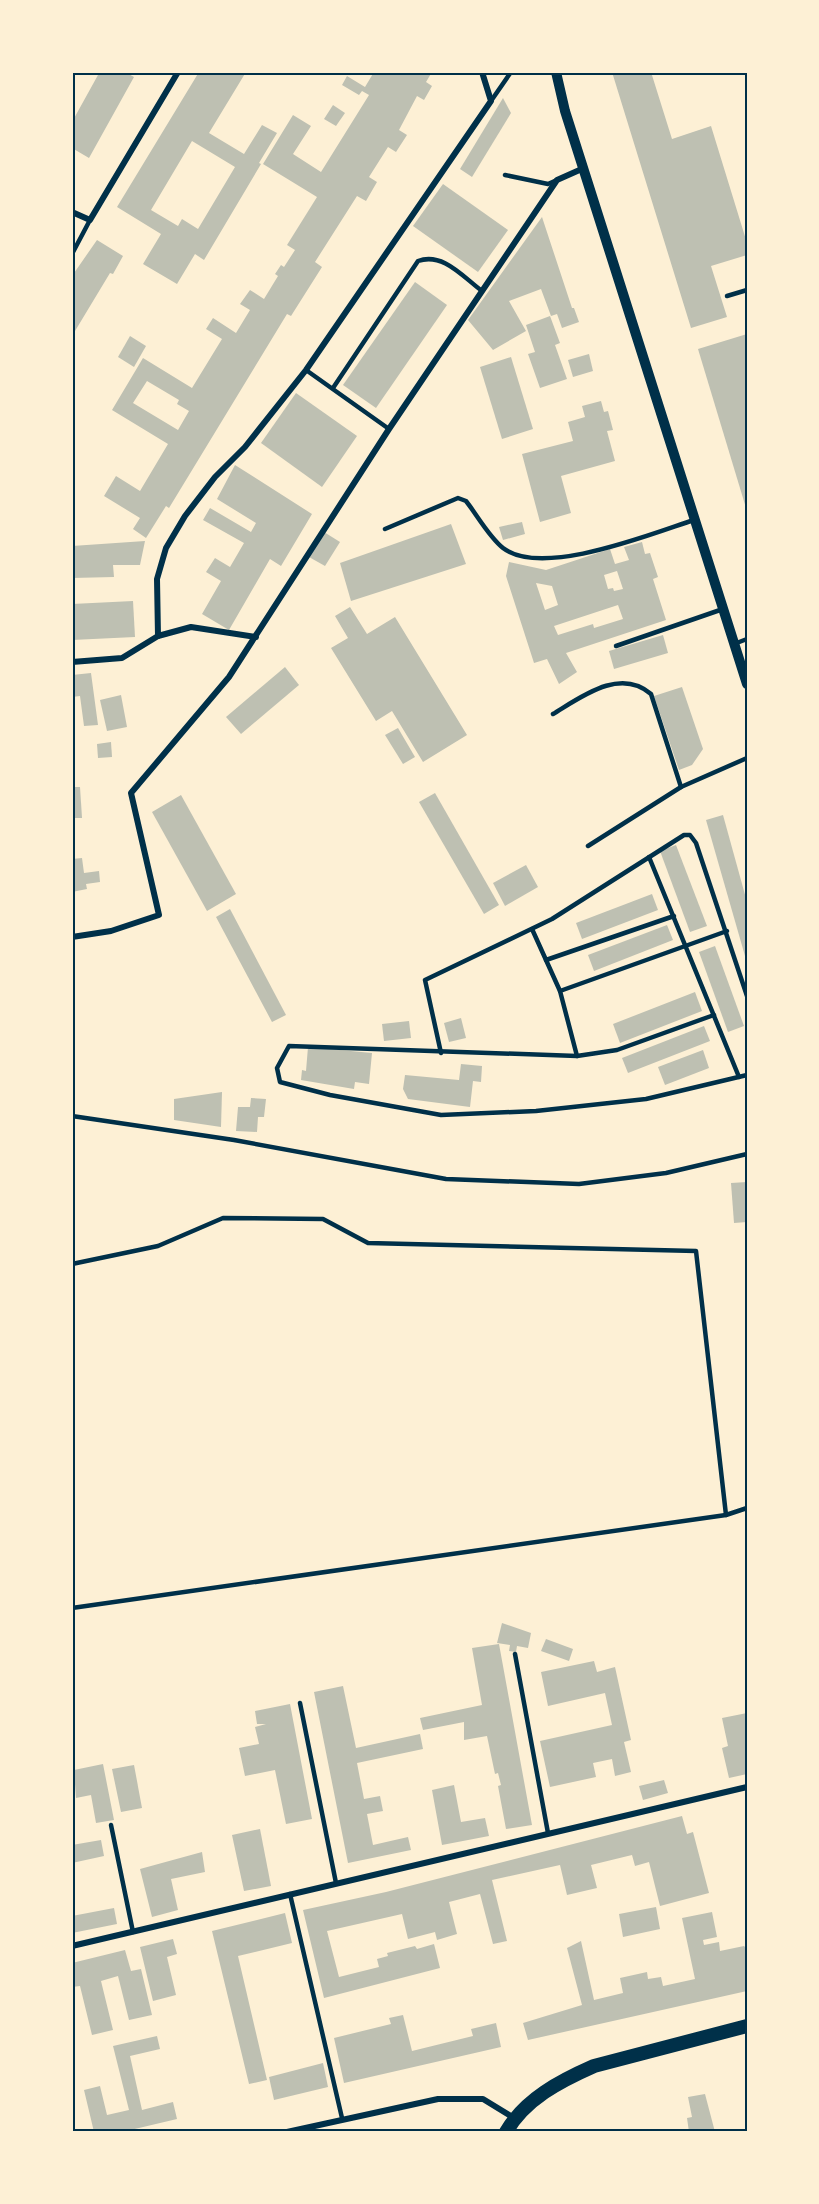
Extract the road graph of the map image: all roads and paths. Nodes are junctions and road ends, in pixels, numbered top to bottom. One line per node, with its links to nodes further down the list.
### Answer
1 (178, 72): 10 (street)
2 (482, 72): 5 (street)
3 (511, 72): 5 (lane)
4 (555, 72): 6 (street)
5 (491, 101): 15 (street)
6 (584, 168): 8 (street); 18 (street)
7 (505, 175): 8 (lane)
8 (557, 180): 13 (street)
9 (72, 212): 10 (street)
10 (90, 220): 11 (lane)
11 (72, 254)
12 (747, 290): 14 (lane)
13 (482, 291): 16 (lane); 17 (street)
14 (727, 296)
15 (306, 370): 16 (lane); 21 (street)
16 (333, 388): 17 (lane)
17 (389, 429): 22 (street)
18 (694, 520): 19 (lane); 20 (street)
19 (385, 529)
20 (723, 609): 24 (street); 25 (lane)
21 (158, 636): 22 (street); 26 (street)
22 (256, 637): 36 (street)
23 (747, 639): 24 (lane)
24 (734, 644): 27 (street)
25 (616, 646)
26 (72, 662)
27 (747, 684)
28 (553, 714): 30 (lane)
29 (747, 758): 30 (lane)
30 (681, 787): 31 (lane)
31 (588, 846)
32 (650, 857): 33 (lane); 34 (lane); 35 (lane)
33 (674, 916): 37 (lane); 38 (lane)
34 (532, 929): 38 (lane); 42 (lane)
35 (727, 931): 37 (lane); 40 (lane)
36 (72, 937)
37 (687, 947): 39 (lane); 41 (lane)
38 (546, 960): 39 (lane)
39 (560, 991): 43 (lane)
40 (747, 996)
41 (714, 1015): 43 (lane); 45 (lane)
42 (441, 1053): 43 (lane); 45 (lane)
43 (577, 1056)
44 (747, 1075): 45 (lane)
45 (740, 1077)
46 (72, 1116): 47 (lane)
47 (747, 1154)
48 (72, 1264): 50 (lane)
49 (747, 1509): 50 (lane)
50 (726, 1515): 51 (lane)
51 (72, 1608)
52 (515, 1654): 56 (lane)
53 (300, 1703): 57 (lane)
54 (747, 1787): 56 (street)
55 (111, 1825): 59 (lane)
56 (548, 1833): 57 (street)
57 (336, 1883): 58 (street)
58 (291, 1894): 59 (street); 62 (lane)
59 (133, 1932): 60 (street)
60 (72, 1946)
61 (747, 2026): 63 (main road)
62 (342, 2118): 63 (street); 64 (street)
63 (514, 2118): 65 (main road)
64 (287, 2132)
65 (506, 2132)

